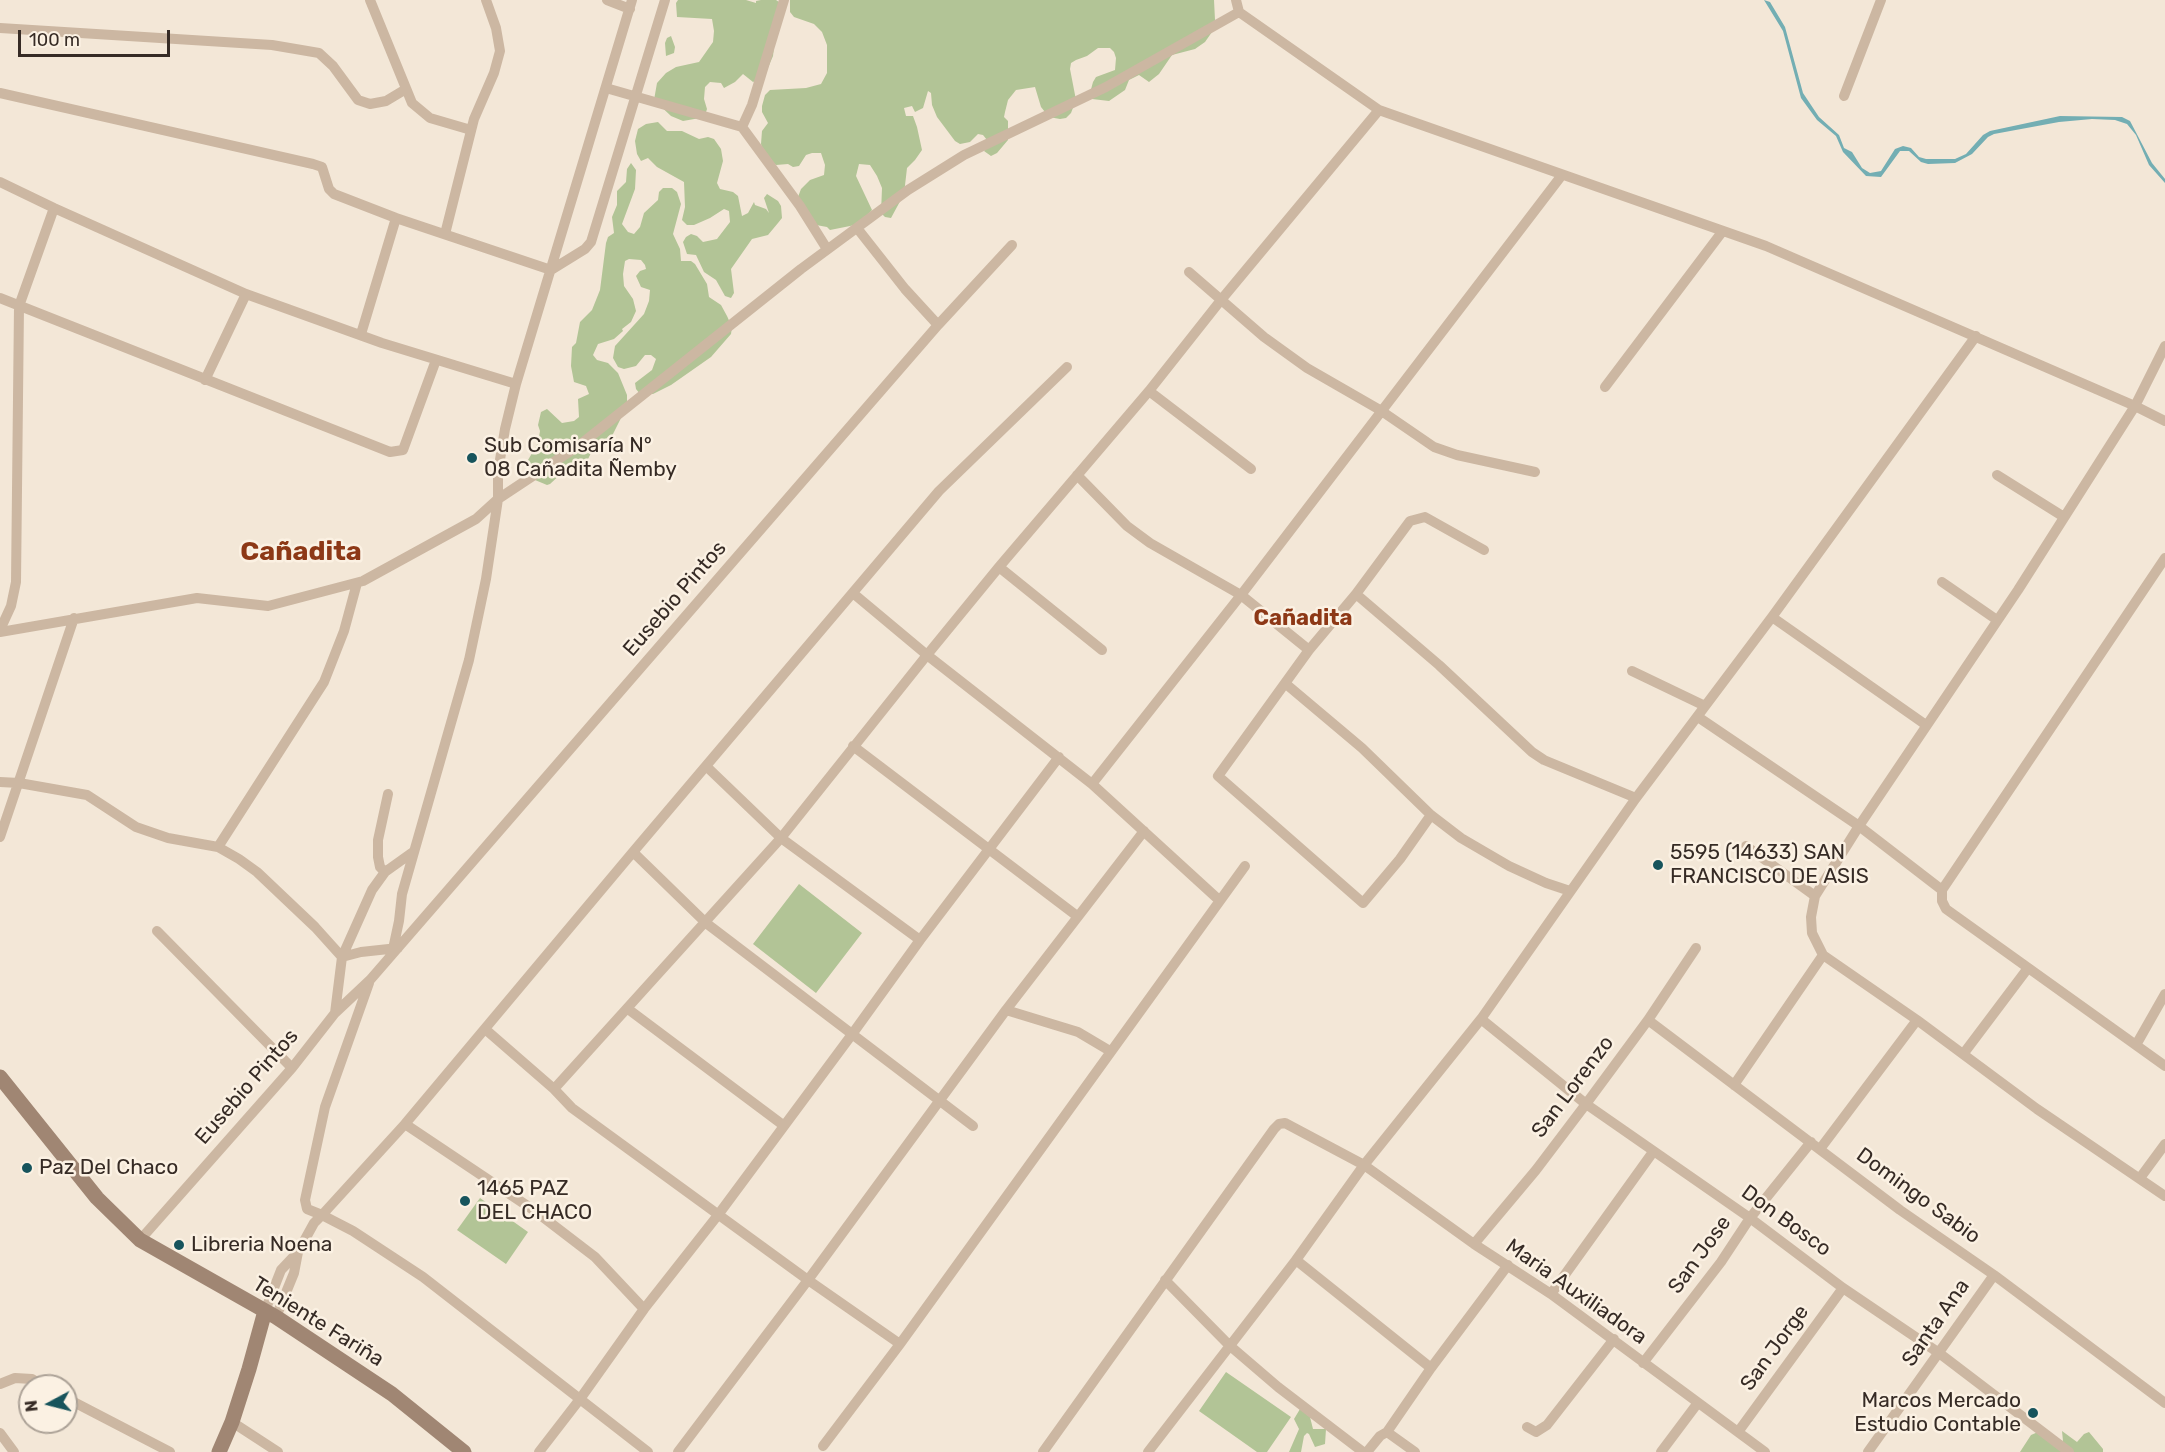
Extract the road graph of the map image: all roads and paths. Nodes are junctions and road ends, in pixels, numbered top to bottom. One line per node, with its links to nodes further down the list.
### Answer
1 (370, 0): 12 (street)
2 (486, 0): 18 (street)
3 (607, 0): 8 (street)
4 (665, 0): 15 (street)
5 (784, 0): 17 (street)
6 (1236, 0): 9 (street)
7 (1881, 0): 14 (street)
8 (631, 4): 11 (street)
9 (1239, 12): 16 (street); 23 (street)
10 (0, 28): 12 (street)
11 (606, 88): 15 (street); 28 (street)
12 (406, 89): 18 (street)
13 (0, 93): 22 (street)
14 (1844, 96)
15 (637, 97): 17 (street); 28 (street)
16 (1379, 110): 19 (street); 32 (street)
17 (742, 127): 27 (street)
18 (471, 130): 25 (street)
19 (1562, 175): 24 (street); 45 (street)
20 (0, 182): 21 (street)
21 (54, 208): 30 (street); 33 (street)
22 (396, 218): 25 (street); 35 (street)
23 (857, 228): 27 (street); 34 (street)
24 (1722, 232): 36 (street); 42 (street)
25 (445, 234): 28 (street)
26 (1012, 245): 34 (street, Eusebio Pintos)
27 (827, 249): 51 (street)
28 (551, 270): 41 (street)
29 (1189, 272): 32 (street)
30 (246, 294): 35 (street); 40 (street)
31 (0, 298): 33 (street)
32 (1221, 300): 43 (street); 45 (street)
33 (19, 306): 40 (street); 64 (street)
34 (938, 325): 101 (street, Eusebio Pintos)
35 (361, 334): 38 (street)
36 (1976, 336): 44 (street); 61 (street)
37 (2165, 346): 44 (street)
38 (436, 360): 40 (street); 41 (street)
39 (1067, 367): 58 (street)
40 (206, 380)
41 (516, 384): 51 (street)
42 (1605, 387)
43 (1149, 391): 47 (street); 49 (street)
44 (2135, 406): 46 (street); 52 (street)
45 (1380, 410): 48 (street); 60 (street)
46 (2165, 421)
47 (1251, 469)
48 (1535, 472)
49 (1077, 475): 55 (street); 60 (street)
50 (1996, 475): 52 (street)
51 (498, 499): 57 (street); 89 (street)
52 (2064, 517): 63 (street)
53 (1484, 550): 59 (street)
54 (2165, 558): 93 (street)
55 (999, 567): 65 (street); 67 (street)
56 (1942, 582): 63 (street)
57 (357, 583): 62 (street); 87 (street)
58 (854, 594): 67 (street); 75 (street)
59 (1356, 594): 66 (street); 80 (street)
60 (1241, 595): 66 (street); 78 (street)
61 (1772, 617): 70 (street); 72 (street)
62 (74, 618): 64 (street); 77 (street)
63 (1997, 620): 72 (street)
64 (0, 631)
65 (1102, 650)
66 (1309, 650): 69 (street)
67 (927, 655): 73 (street); 74 (street)
68 (1632, 671): 70 (street)
69 (1286, 684): 81 (street); 81 (street)
70 (1705, 706): 71 (street)
71 (1698, 717): 80 (street); 82 (street)
72 (1926, 725): 82 (street)
73 (853, 746): 85 (street); 88 (street)
74 (1059, 757): 78 (street); 88 (street)
75 (707, 767): 85 (street); 90 (street)
76 (0, 782): 77 (street)
77 (19, 783): 84 (street); 87 (street)
78 (1092, 784): 83 (street)
79 (388, 794): 92 (street)
80 (1636, 798): 94 (street)
81 (1431, 815): 94 (street)
82 (1859, 826): 93 (street); 95 (street)
83 (1144, 831): 96 (street); 97 (street)
84 (0, 837)
85 (782, 838): 98 (street); 100 (street)
86 (1746, 846): 95 (street)
87 (218, 848): 104 (street)
88 (990, 849): 97 (street); 100 (street)
89 (413, 852): 92 (street); 101 (street)
90 (633, 852): 98 (street); 114 (street)
91 (1245, 866): 96 (street)
92 (385, 872): 104 (street)
93 (1942, 890): 105 (street)
94 (1570, 891): 111 (street)
95 (1815, 896): 103 (street)
96 (1219, 900): 117 (street)
97 (1077, 916): 109 (street)
98 (706, 922): 108 (street); 115 (street)
99 (157, 931): 120 (street)
100 (920, 940): 115 (street)
101 (395, 948): 104 (street); 106 (street, Eusebio Pintos)
102 (1696, 948): 112 (street, San Lorenzo)
103 (1823, 955): 113 (street); 122 (street)
104 (342, 957): 110 (street)
105 (2028, 968): 116 (street); 118 (street)
106 (370, 980): 110 (street, Eusebio Pintos); 135 (street)
107 (2165, 993): 116 (street)
108 (628, 1008): 123 (street); 127 (street)
109 (1006, 1010): 117 (street); 124 (street)
110 (335, 1013): 120 (street, Eusebio Pintos)
111 (1481, 1019): 125 (street, Don Bosco); 132 (street)
112 (1648, 1020): 122 (street, Domingo Sabio); 125 (street, San Lorenzo)
113 (1917, 1020): 118 (street); 130 (street, San Jose)
114 (485, 1029): 123 (street); 126 (street)
115 (854, 1034): 124 (street); 127 (street)
116 (2136, 1045): 119 (street)
117 (1110, 1051): 150 (street)
118 (1964, 1053): 133 (street)
119 (2165, 1066)
120 (292, 1068): 138 (street, Eusebio Pintos)
121 (0, 1077): 138 (street, Teniente Fariña)
122 (1734, 1085): 130 (street, Domingo Sabio)
123 (554, 1089): 136 (street)
124 (940, 1101): 128 (street); 143 (street)
125 (1586, 1104): 131 (street, Don Bosco); 139 (street, San Lorenzo)
126 (405, 1124): 135 (street); 147 (street)
127 (783, 1125): 136 (street)
128 (973, 1126)
129 (2165, 1144): 133 (street)
130 (1816, 1146): 137 (street, San Jose); 142 (street, Domingo Sabio)
131 (1653, 1152): 137 (street, Don Bosco); 146 (street)
132 (1364, 1165): 139 (street, Maria Auxiliadora); 140 (street); 144 (street, Maria Auxiliadora)
133 (2140, 1178): 134 (street)
134 (2165, 1196)
135 (322, 1215): 148 (street); 157 (street)
136 (718, 1215): 143 (street); 147 (street)
137 (1750, 1218): 145 (street, Don Bosco); 153 (street, San Jose)
138 (140, 1240): 148 (street, Teniente Fariña)
139 (1474, 1244): 141 (street, Maria Auxiliadora)
140 (1296, 1260): 151 (street); 154 (street)
141 (1508, 1265): 146 (street, Maria Auxiliadora); 154 (street)
142 (1995, 1275): 152 (street, Santa Ana); 158 (street, Domingo Sabio)
143 (808, 1280): 150 (street); 175 (street)
144 (1165, 1281): 151 (street); 176 (street)
145 (1844, 1288): 152 (street, Don Bosco); 164 (street, San Jorge)
146 (1551, 1294): 149 (street, Maria Auxiliadora)
147 (644, 1309): 157 (street)
148 (270, 1314): 161 (street); 172 (street, Teniente Fariña)
149 (1614, 1340): 153 (street, Maria Auxiliadora); 162 (street)
150 (900, 1344): 166 (street)
151 (1229, 1346): 177 (street); 178 (street)
152 (1939, 1353): 182 (street, Santa Ana); 183 (street, Don Bosco)
153 (1643, 1363): 160 (street, Maria Auxiliadora)
154 (1431, 1368): 163 (street)
155 (18, 1378): 156 (street)
156 (0, 1384)
157 (580, 1399): 173 (street); 174 (street)
158 (2165, 1403)
159 (78, 1404): 168 (street)
160 (1697, 1404): 164 (street, Maria Auxiliadora); 180 (street)
161 (232, 1422): 169 (street); 170 (street); 171 (street)
162 (1527, 1427)
163 (1388, 1432): 178 (street); 179 (street)
164 (1738, 1432): 181 (street, Maria Auxiliadora)
165 (0, 1433): 167 (street)
166 (823, 1446)
167 (14, 1452)
168 (170, 1452)
169 (219, 1452)
170 (229, 1452)
171 (278, 1452)
172 (465, 1452)
173 (539, 1452)
174 (648, 1452)
175 (678, 1452)
176 (1043, 1452)
177 (1148, 1452)
178 (1365, 1452)
179 (1415, 1452)
180 (1661, 1452)
181 (1765, 1452)
182 (1868, 1452)
183 (2069, 1452)

